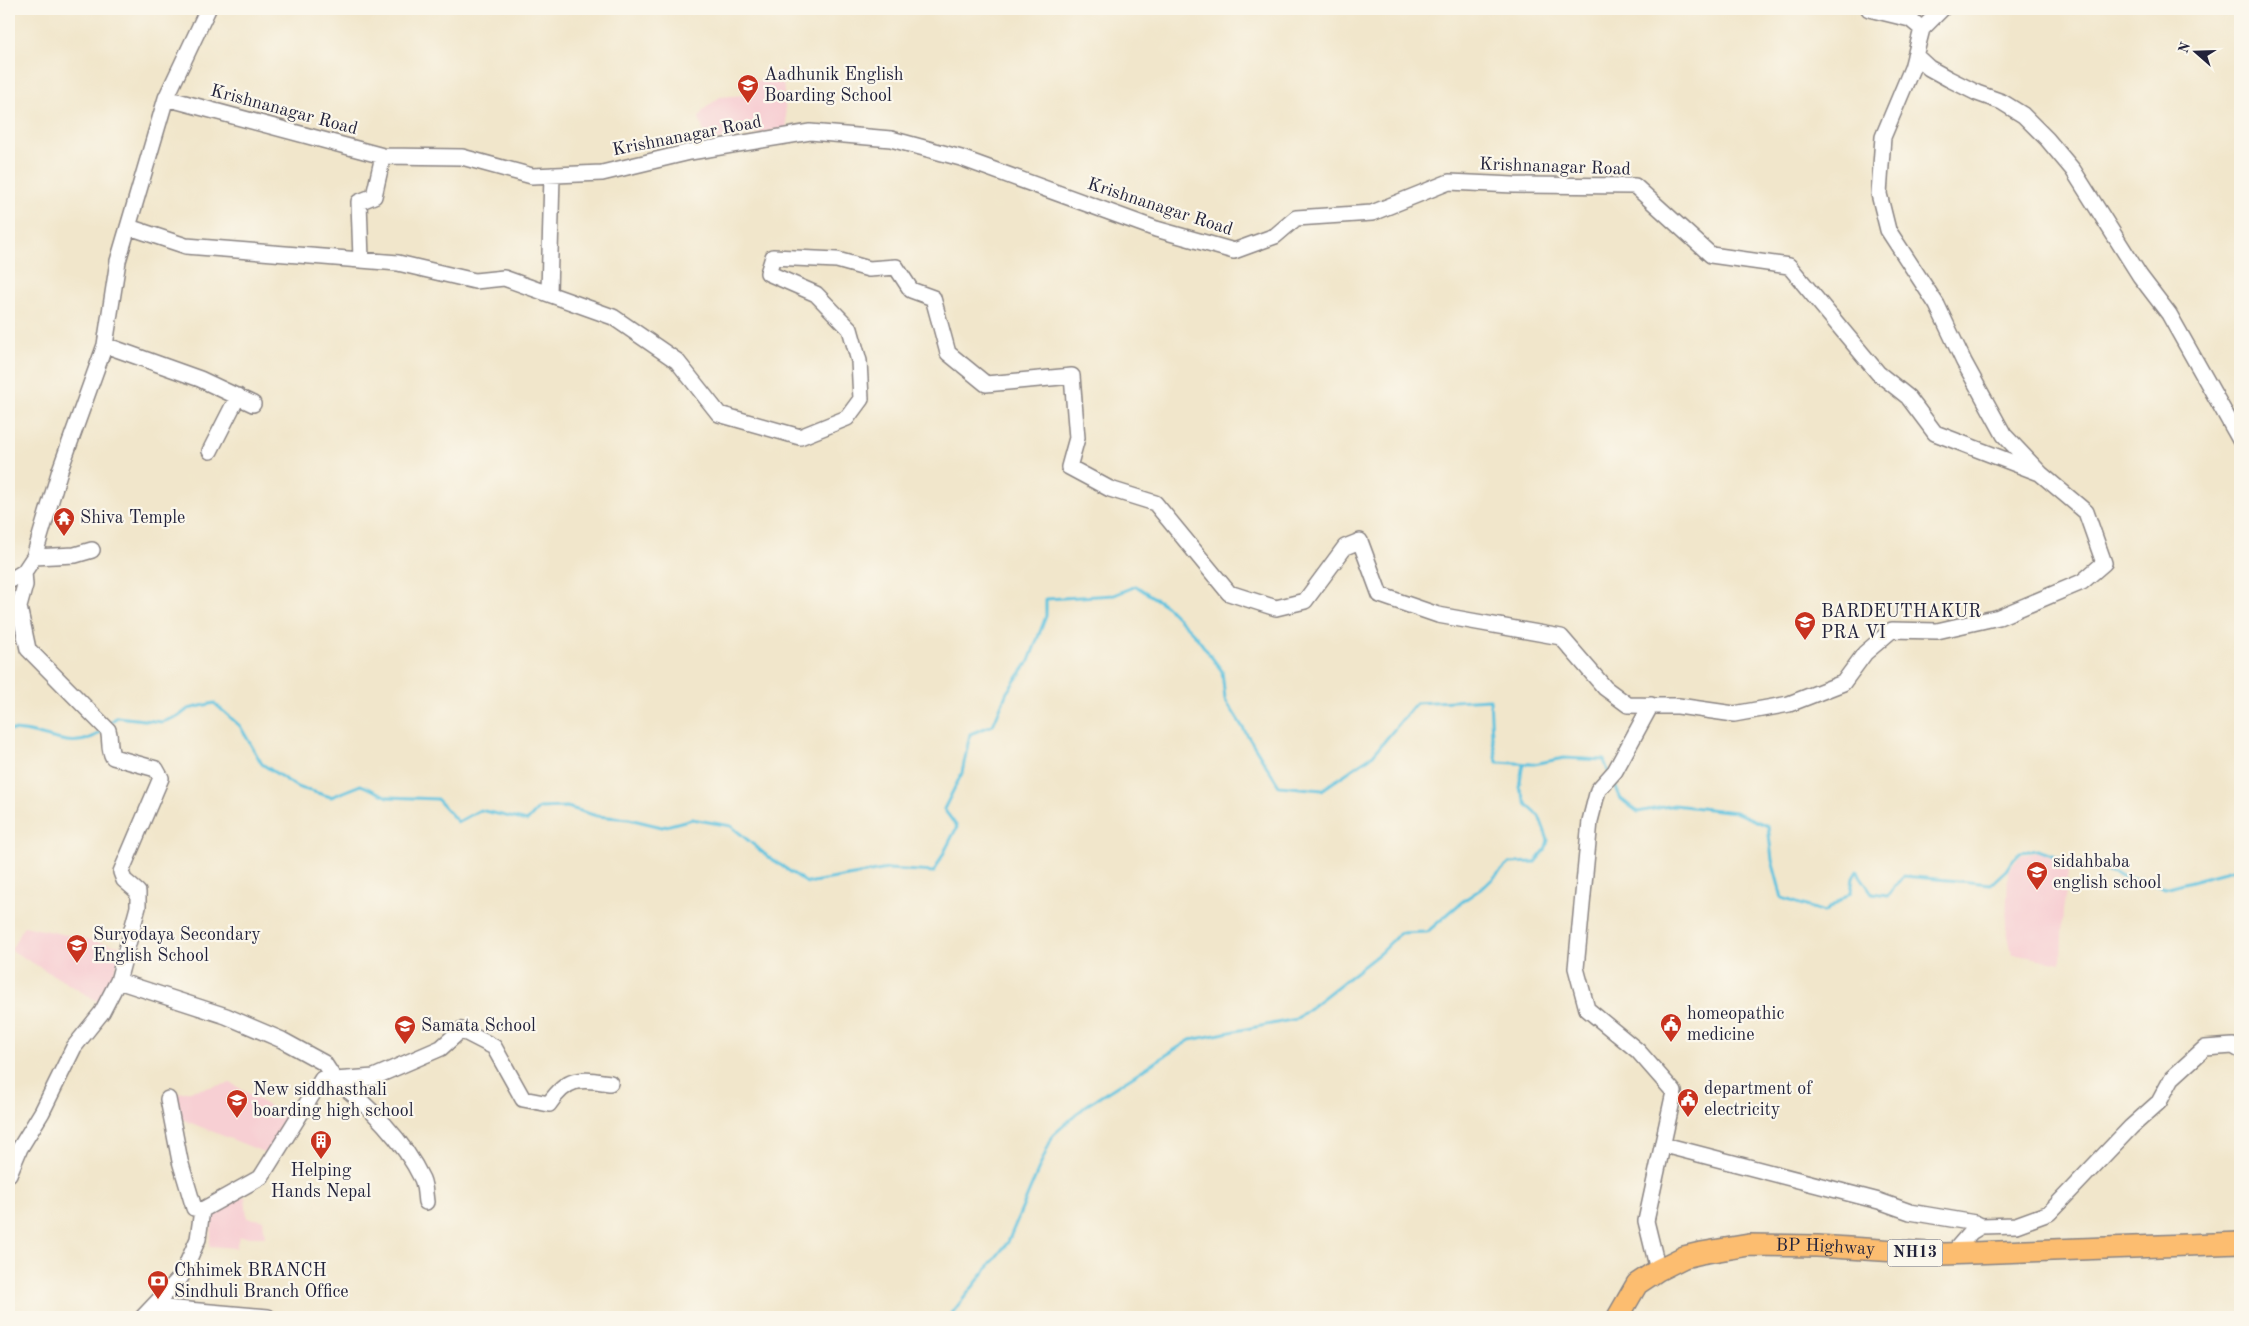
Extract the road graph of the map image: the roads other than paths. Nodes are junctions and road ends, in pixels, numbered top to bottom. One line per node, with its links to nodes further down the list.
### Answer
1 (208, 9): 6 (street)
2 (1869, 9): 4 (street)
3 (1942, 9): 4 (street)
4 (1922, 29): 5 (street)
5 (1915, 55): 15 (street); 17 (street)
6 (166, 98): 7 (street, Krishnanagar Road); 9 (street)
7 (383, 156): 8 (street, Krishnanagar Road); 10 (street)
8 (552, 175): 11 (street); 17 (street, Krishnanagar Road)
9 (129, 226): 10 (street); 12 (street)
10 (361, 259): 11 (street)
11 (549, 293): 22 (street)
12 (105, 345): 13 (street); 19 (street)
13 (238, 396): 14 (street); 16 (street)
14 (253, 404)
15 (2240, 440)
16 (210, 451)
17 (2041, 474): 22 (street)
18 (92, 550): 19 (street)
19 (34, 557): 20 (street)
20 (24, 572): 21 (street); 23 (street)
21 (9, 581)
22 (1651, 705): 28 (street)
23 (118, 981): 25 (street); 29 (street)
24 (2240, 1050): 32 (street)
25 (333, 1077): 26 (street); 30 (street); 31 (street)
26 (610, 1083)
27 (168, 1099): 31 (street)
28 (1664, 1145): 32 (street); 35 (street)
29 (9, 1174)
30 (426, 1202)
31 (202, 1210): 36 (street)
32 (1981, 1226): 34 (street)
33 (2240, 1242): 34 (highway, BP Highway / NH13)
34 (1955, 1253): 35 (highway, BP Highway / NH13)
35 (1658, 1270): 39 (highway, BP Highway / NH13)
36 (154, 1307): 37 (street); 38 (street)
37 (143, 1317)
38 (268, 1317)
39 (1618, 1317)

